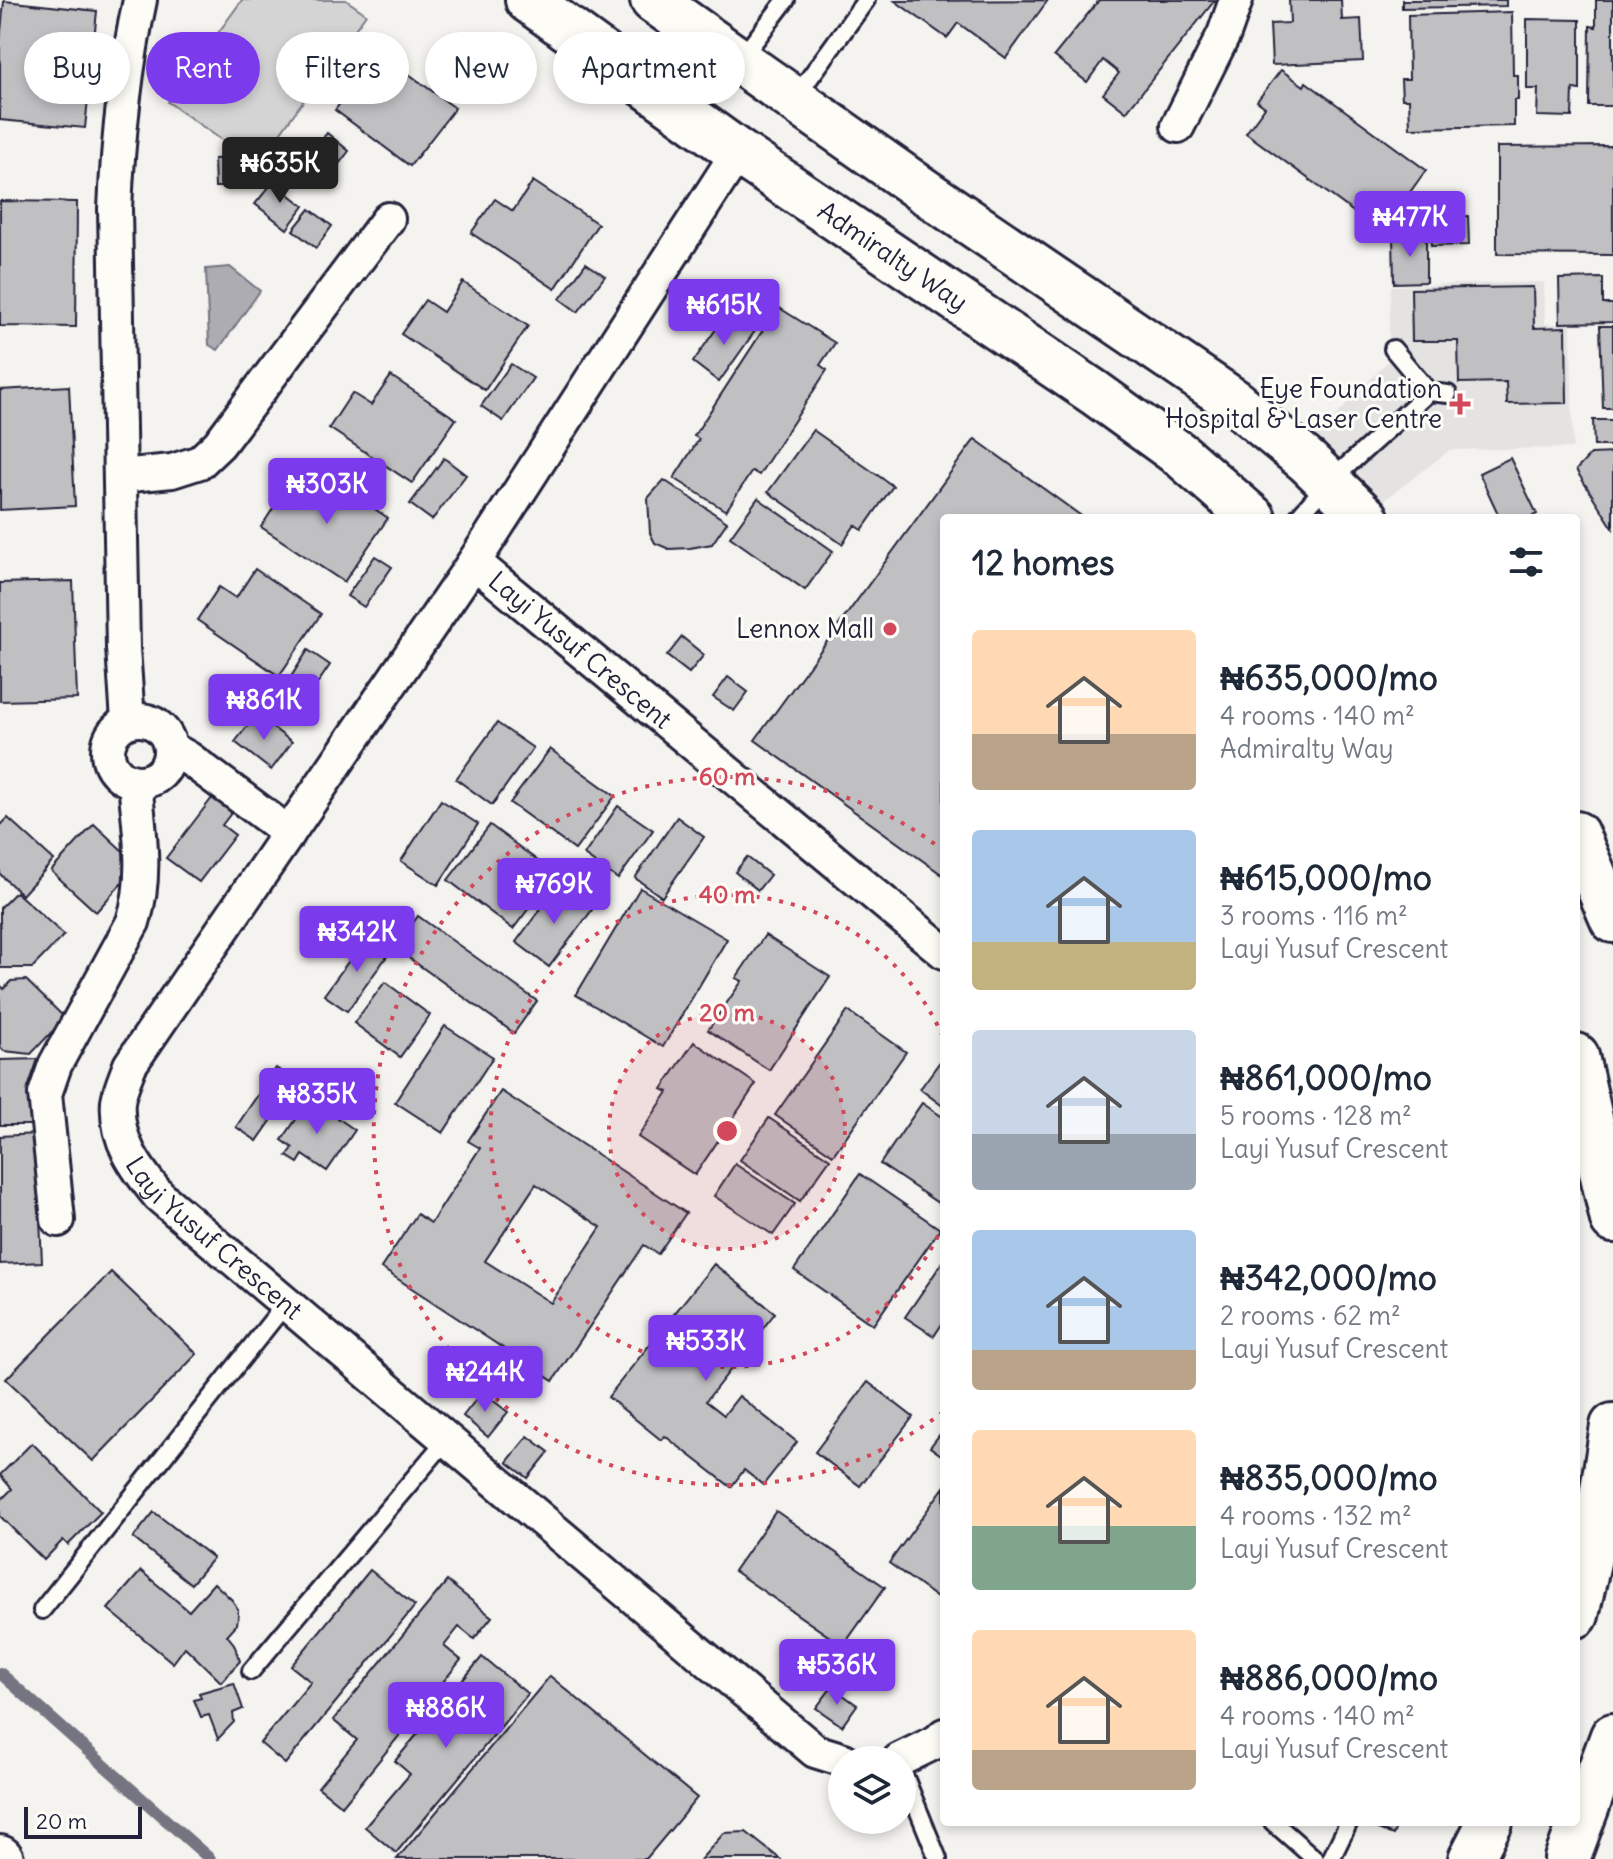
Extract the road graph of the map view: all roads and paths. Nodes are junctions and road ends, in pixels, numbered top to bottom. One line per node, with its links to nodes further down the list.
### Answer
1 (140, 0): 17 (street)
2 (528, 0): 12 (main road, Admiralty Way)
3 (653, 0): 7 (main road)
4 (786, 0): 8 (lane)
5 (866, 0): 10 (lane)
6 (1236, 0): 11 (street)
7 (698, 32)
8 (745, 53)
9 (745, 65): 10 (main road)
10 (794, 100): 18 (main road)
11 (1178, 126)
12 (738, 152): 19 (main road, Admiralty Way); 22 (street, Layi Yusuf Crescent)
13 (388, 219): 17 (street)
14 (1393, 349): 15 (lane)
15 (1429, 392): 16 (lane); 18 (lane)
16 (1448, 394)
17 (120, 476): 23 (street)
18 (1329, 482): 20 (lane); 21 (main road)
19 (1248, 514)
20 (1301, 514)
21 (1362, 514)
22 (474, 562): 26 (street, Layi Yusuf Crescent); 29 (street, Layi Yusuf Crescent)
23 (128, 721): 24 (street); 25 (street)
24 (170, 748): 25 (street); 26 (street)
25 (135, 782): 31 (street)
26 (289, 833): 33 (street, Layi Yusuf Crescent)
27 (1580, 843): 28 (main road)
28 (1613, 920)
29 (940, 949)
30 (1580, 1074): 32 (main road)
31 (58, 1220)
32 (1613, 1220)
33 (286, 1303): 35 (street, Layi Yusuf Crescent); 37 (lane)
34 (1613, 1426): 36 (main road)
35 (447, 1439): 38 (lane); 42 (street, Layi Yusuf Crescent)
36 (1580, 1597)
37 (42, 1610)
38 (251, 1671)
39 (1613, 1736): 44 (main road)
40 (940, 1739): 41 (street)
41 (916, 1752)
42 (828, 1755)
43 (916, 1805): 49 (lane)
44 (1580, 1824)
45 (1278, 1826): 50 (lane)
46 (1347, 1826): 51 (lane)
47 (1488, 1826): 52 (main road)
48 (1579, 1826): 53 (main road)
49 (938, 1859)
50 (1315, 1859)
51 (1331, 1859)
52 (1471, 1859)
53 (1567, 1859)

